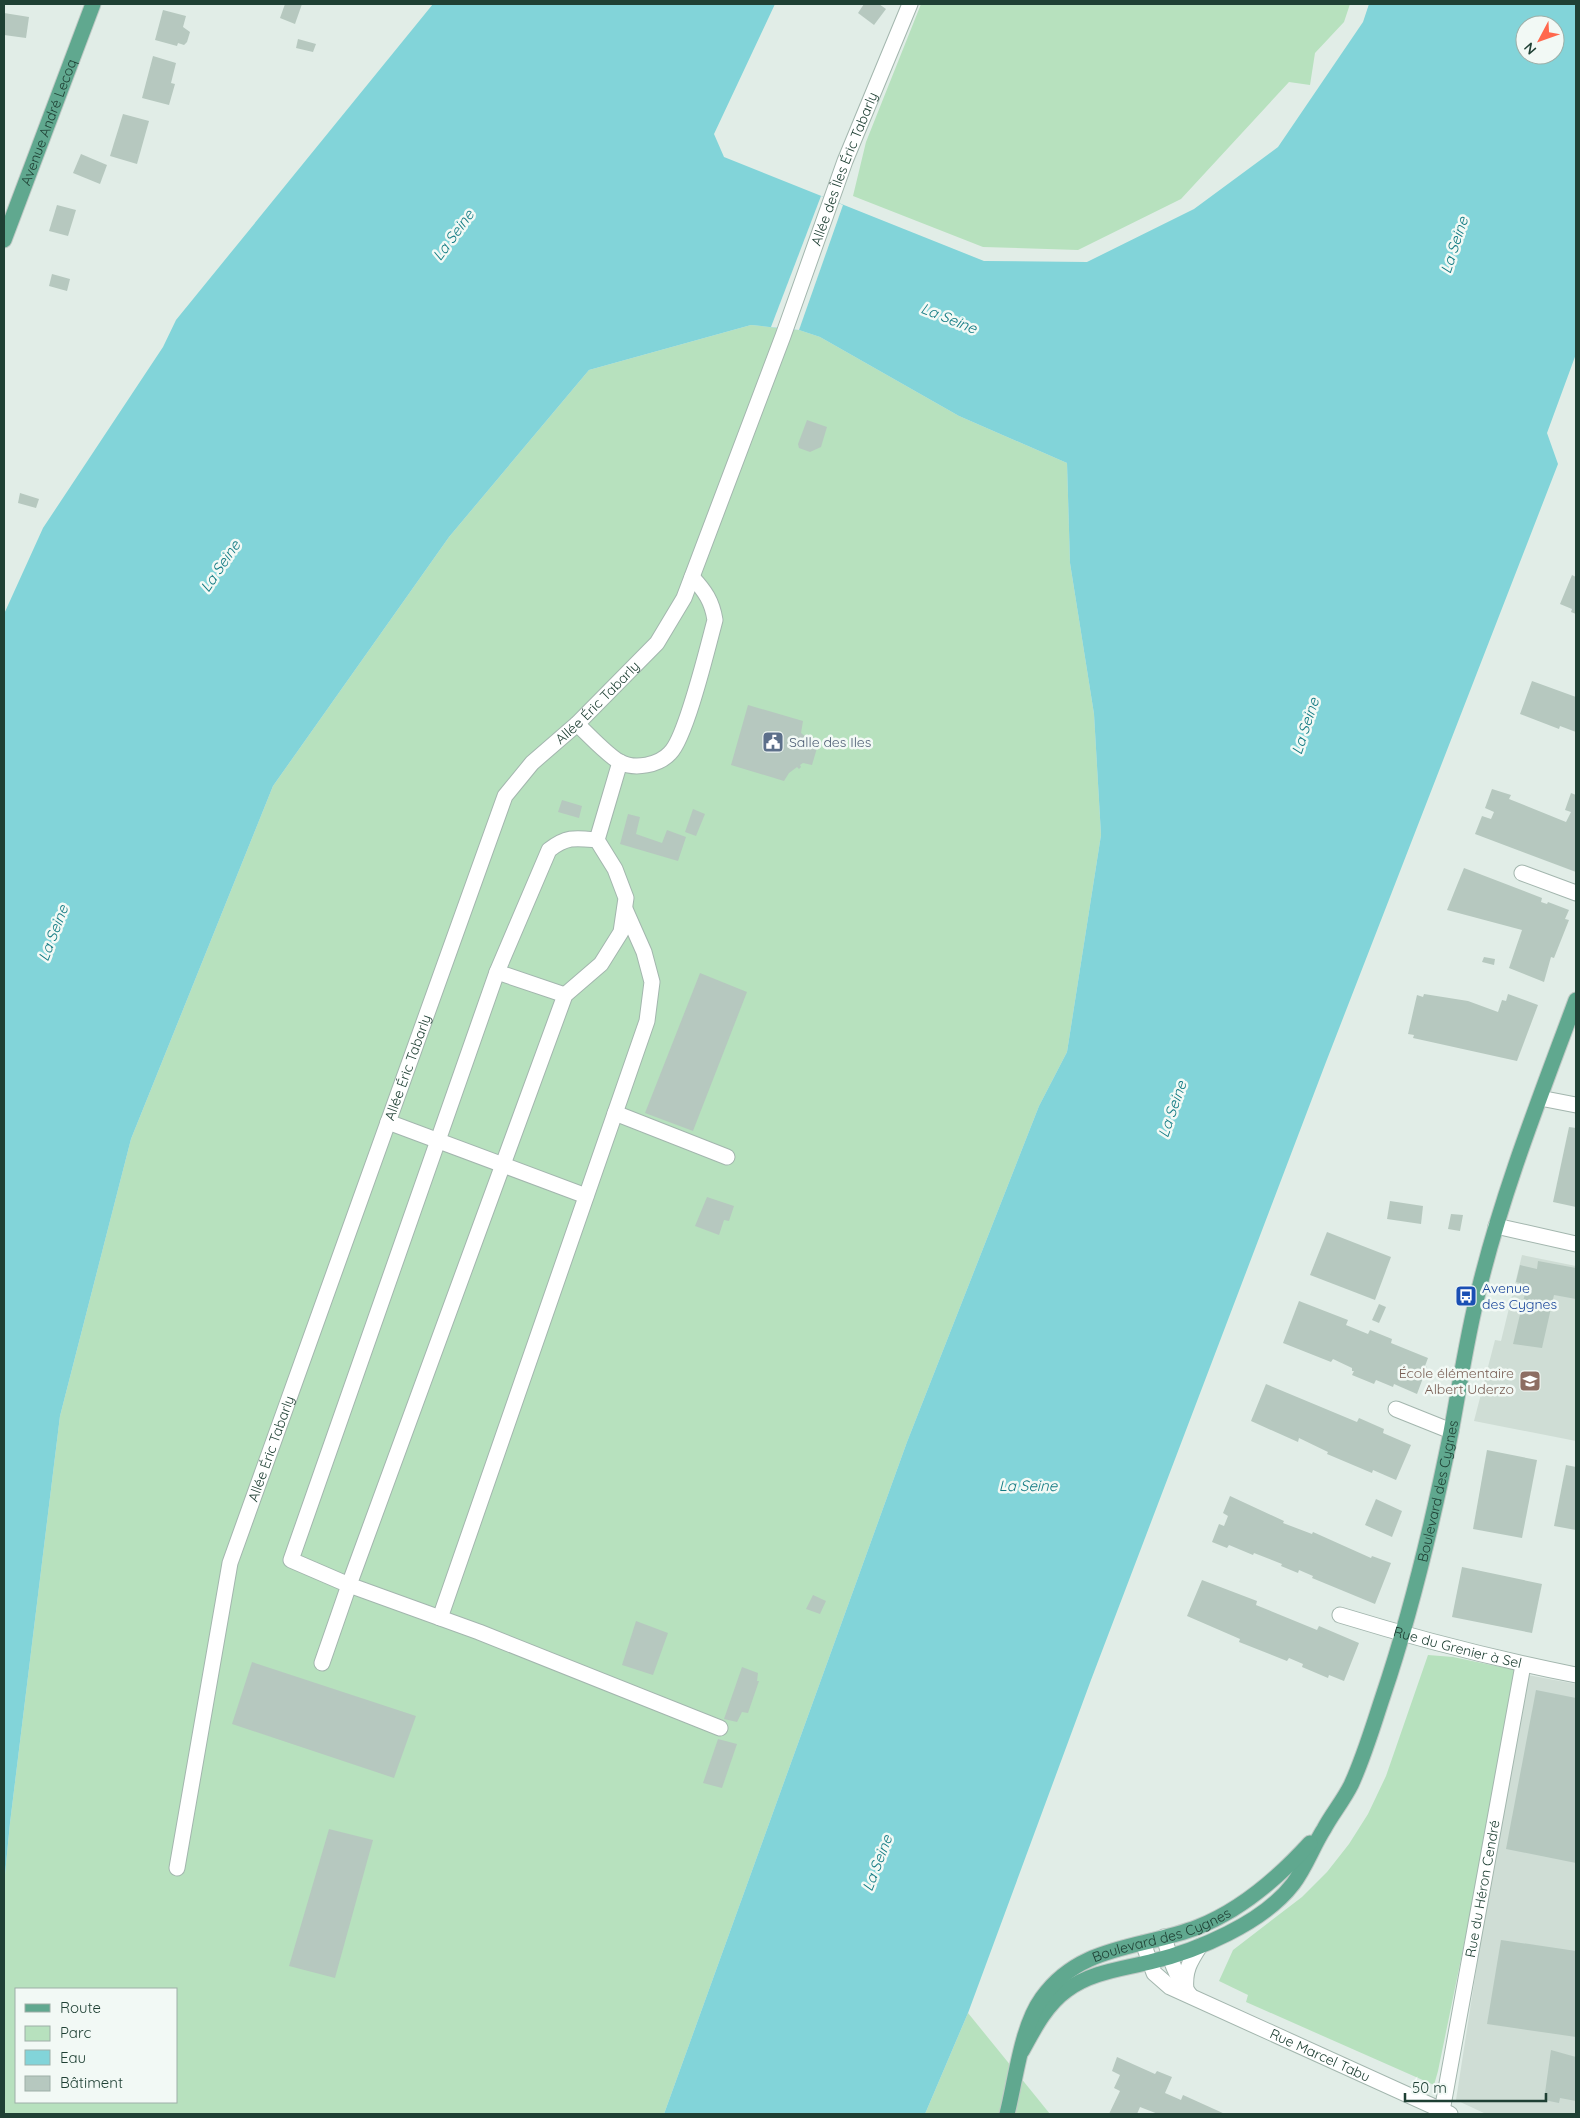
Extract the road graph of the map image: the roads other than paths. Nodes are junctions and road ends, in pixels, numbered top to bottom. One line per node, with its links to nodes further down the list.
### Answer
1 (93, 4): 3 (main road, Avenue André Lecoq)
2 (910, 4): 4 (street, Allée des Îles Éric Tabarly)
3 (4, 240)
4 (783, 336): 5 (street, Allée Éric Tabarly)
5 (692, 578): 6 (street, Allée Éric Tabarly); 7 (street)
6 (577, 724): 7 (street); 18 (street, Allée Éric Tabarly)
7 (620, 762): 8 (street)
8 (598, 840): 11 (street); 12 (street)
9 (1522, 873): 10 (street)
10 (1576, 894)
11 (625, 909): 13 (street); 17 (street)
12 (497, 972): 13 (street); 19 (street)
13 (565, 995): 21 (street)
14 (1576, 1000): 15 (main road, Boulevard des Cygnes)
15 (1540, 1098): 16 (street); 23 (main road, Boulevard des Cygnes)
16 (1576, 1106)
17 (615, 1113): 20 (street); 22 (street)
18 (388, 1122): 19 (street); 36 (street, Allée Éric Tabarly)
19 (438, 1142): 21 (street); 27 (street)
20 (727, 1157)
21 (502, 1166): 22 (street); 27 (street)
22 (586, 1196): 29 (street)
23 (1496, 1226): 24 (street); 26 (main road, Boulevard des Cygnes)
24 (1576, 1244)
25 (1396, 1408): 26 (street)
26 (1451, 1431): 30 (main road, Boulevard des Cygnes)
27 (349, 1585): 29 (street); 31 (street)
28 (1340, 1615): 30 (street, Rue du Grenier à Sel)
29 (440, 1618): 34 (street)
30 (1403, 1635): 32 (street, Rue du Grenier à Sel); 35 (main road, Boulevard des Cygnes)
31 (322, 1663)
32 (1523, 1665): 33 (street, Rue du Grenier à Sel); 44 (street, Rue du Héron Cendré)
33 (1576, 1675)
34 (720, 1728)
35 (1323, 1830): 37 (main road, Boulevard des Cygnes); 39 (main road, Boulevard des Cygnes)
36 (177, 1868)
37 (1164, 1937): 38 (main road, Boulevard des Cygnes); 40 (street)
38 (1143, 1942): 41 (street, Rue Marcel Tabu); 43 (main road, Boulevard des Cygnes)
39 (1200, 1946): 40 (main road, Boulevard des Cygnes); 42 (street)
40 (1170, 1957): 41 (main road, Boulevard des Cygnes); 42 (street)
41 (1150, 1962): 42 (street, Rue Marcel Tabu); 43 (main road, Boulevard des Cygnes)
42 (1188, 1992): 44 (street, Rue Marcel Tabu)
43 (1022, 2051): 45 (main road, Boulevard des Cygnes)
44 (1446, 2113)
45 (1008, 2114)

